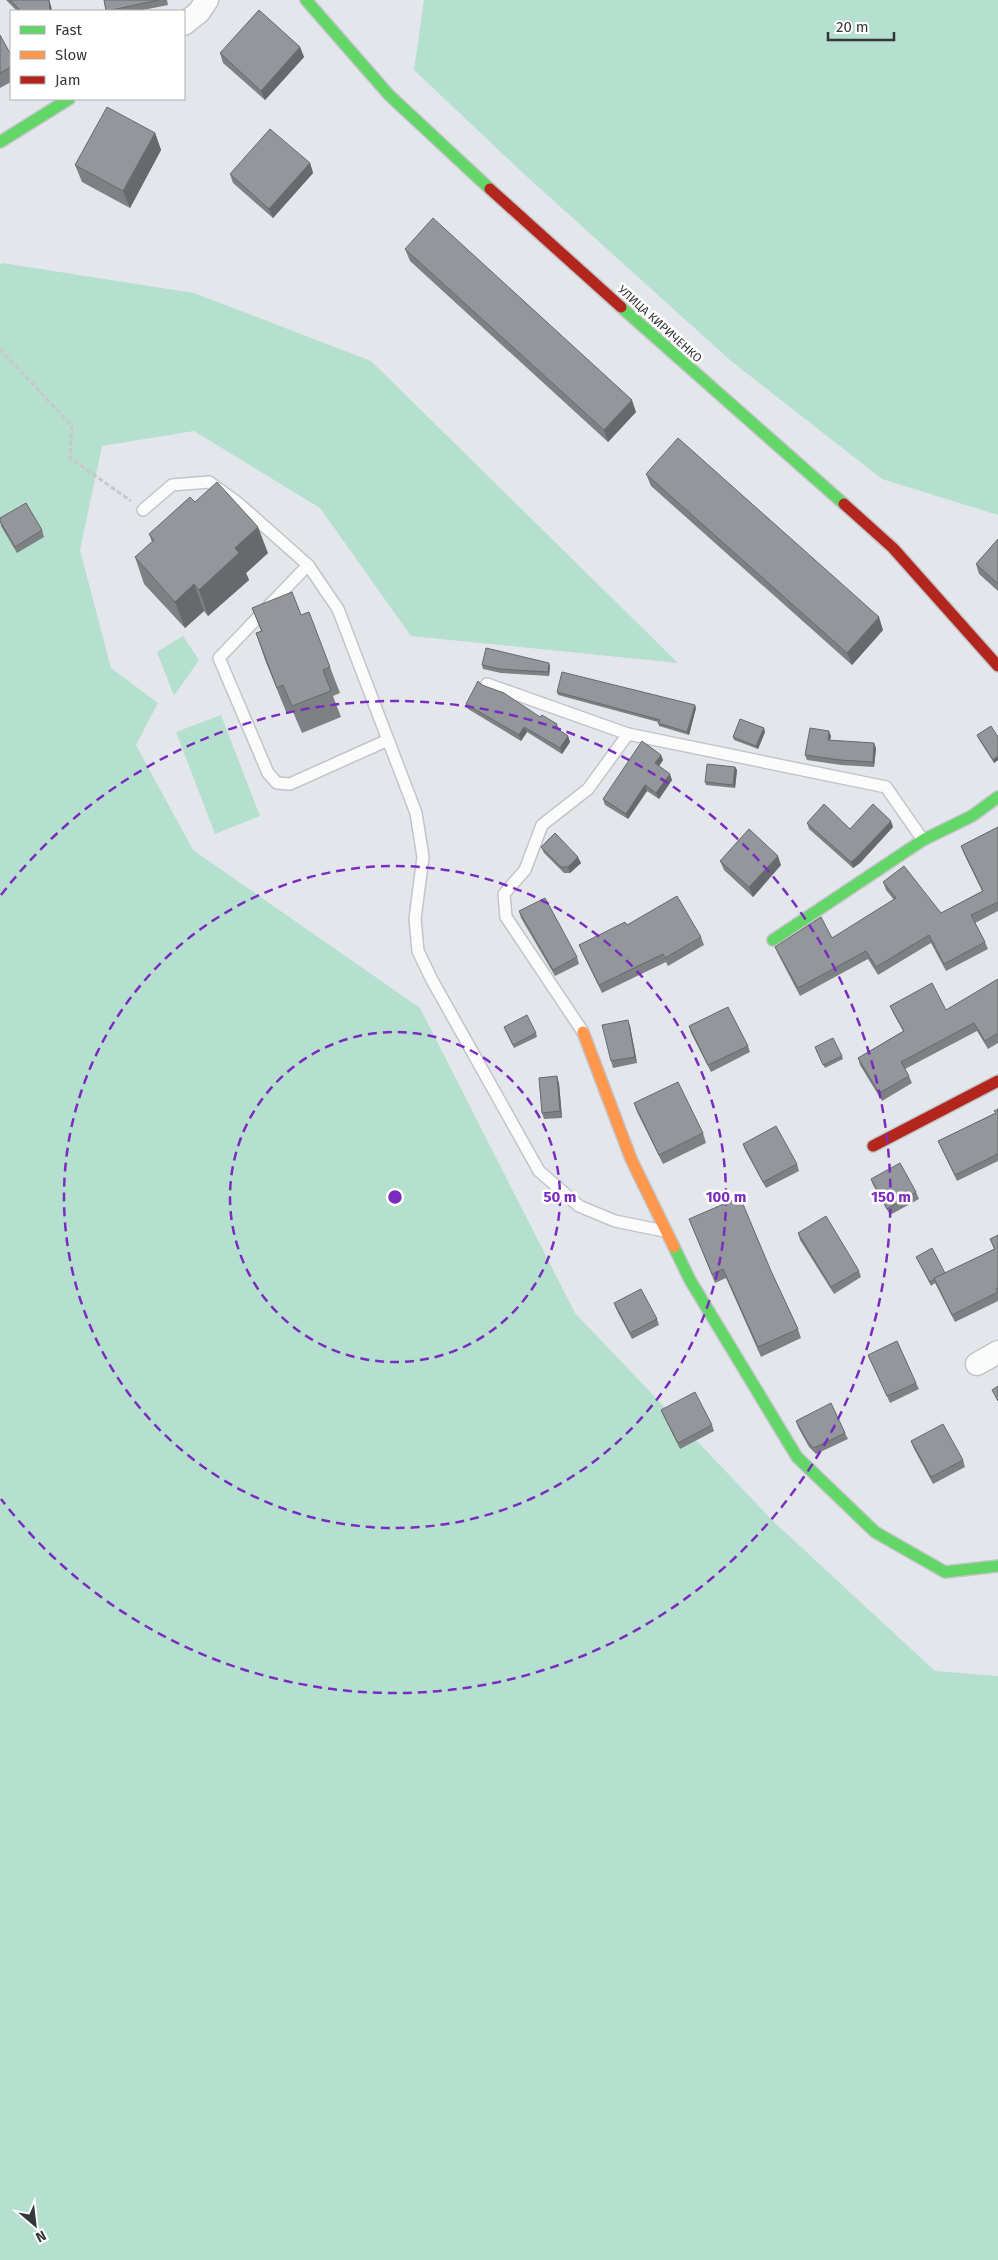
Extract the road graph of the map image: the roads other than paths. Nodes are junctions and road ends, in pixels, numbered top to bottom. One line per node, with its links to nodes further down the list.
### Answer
1 (207, 0): 3 (street)
2 (306, 0): 8 (street, УЛИЦА КИРИЧЕНКО)
3 (185, 23)
4 (67, 100): 5 (street)
5 (0, 142)
6 (143, 510): 7 (lane)
7 (308, 565): 11 (lane); 11 (lane)
8 (998, 666)
9 (487, 684): 10 (lane)
10 (628, 734): 13 (lane); 15 (lane)
11 (388, 740): 18 (lane)
12 (998, 797): 13 (street)
13 (923, 840): 14 (street)
14 (773, 940)
15 (583, 1032): 18 (street)
16 (998, 1081): 17 (street)
17 (873, 1146)
18 (666, 1231): 21 (street)
19 (998, 1352): 20 (street)
20 (977, 1364)
21 (998, 1566)

